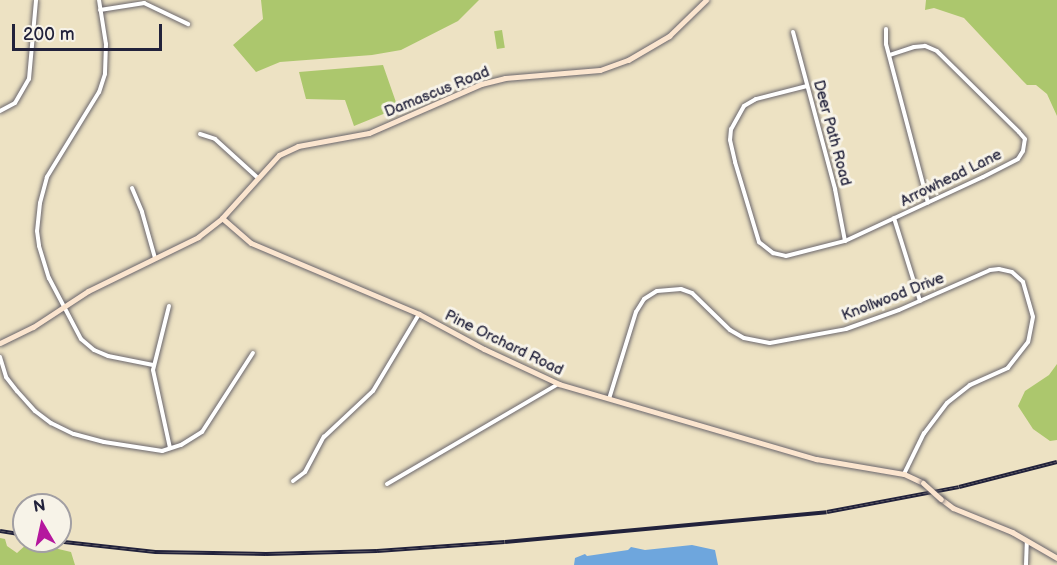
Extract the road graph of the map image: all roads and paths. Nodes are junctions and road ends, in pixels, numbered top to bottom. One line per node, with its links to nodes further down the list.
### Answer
1 (36, 0): 10 (street)
2 (99, 0): 4 (street)
3 (706, 0): 12 (street, Damascus Road)
4 (100, 10): 5 (street); 21 (street)
5 (188, 24)
6 (886, 29): 8 (street)
7 (793, 32): 9 (street, Deer Path Road)
8 (889, 55): 14 (street); 14 (street, Arrowhead Lane)
9 (807, 86): 17 (street, Deer Path Road); 17 (street)
10 (0, 111)
11 (200, 134): 12 (street)
12 (258, 178): 15 (street, Damascus Road)
13 (132, 188): 18 (street)
14 (928, 203): 16 (street, Arrowhead Lane)
15 (222, 218): 18 (street); 22 (street, Pine Orchard Road)
16 (894, 218): 17 (street); 19 (street, Arrowhead Lane)
17 (845, 241)
18 (155, 258): 21 (street)
19 (920, 301): 28 (street, Knollwood Drive); 30 (street, Knollwood Drive)
20 (169, 306): 26 (street)
21 (64, 308): 23 (street); 26 (street)
22 (419, 314): 27 (street, Pine Orchard Road); 31 (street)
23 (0, 343)
24 (253, 353): 29 (street)
25 (0, 357): 29 (street)
26 (153, 365): 29 (street)
27 (559, 384): 28 (street, Pine Orchard Road); 32 (street)
28 (609, 399): 30 (street, Pine Orchard Road)
29 (170, 448)
30 (904, 474): 33 (street, Pine Orchard Road, bridge)
31 (293, 481)
32 (387, 484)
33 (1027, 540): 34 (street, Pine Orchard Road); 35 (street)
34 (1057, 558)
35 (1026, 565)

